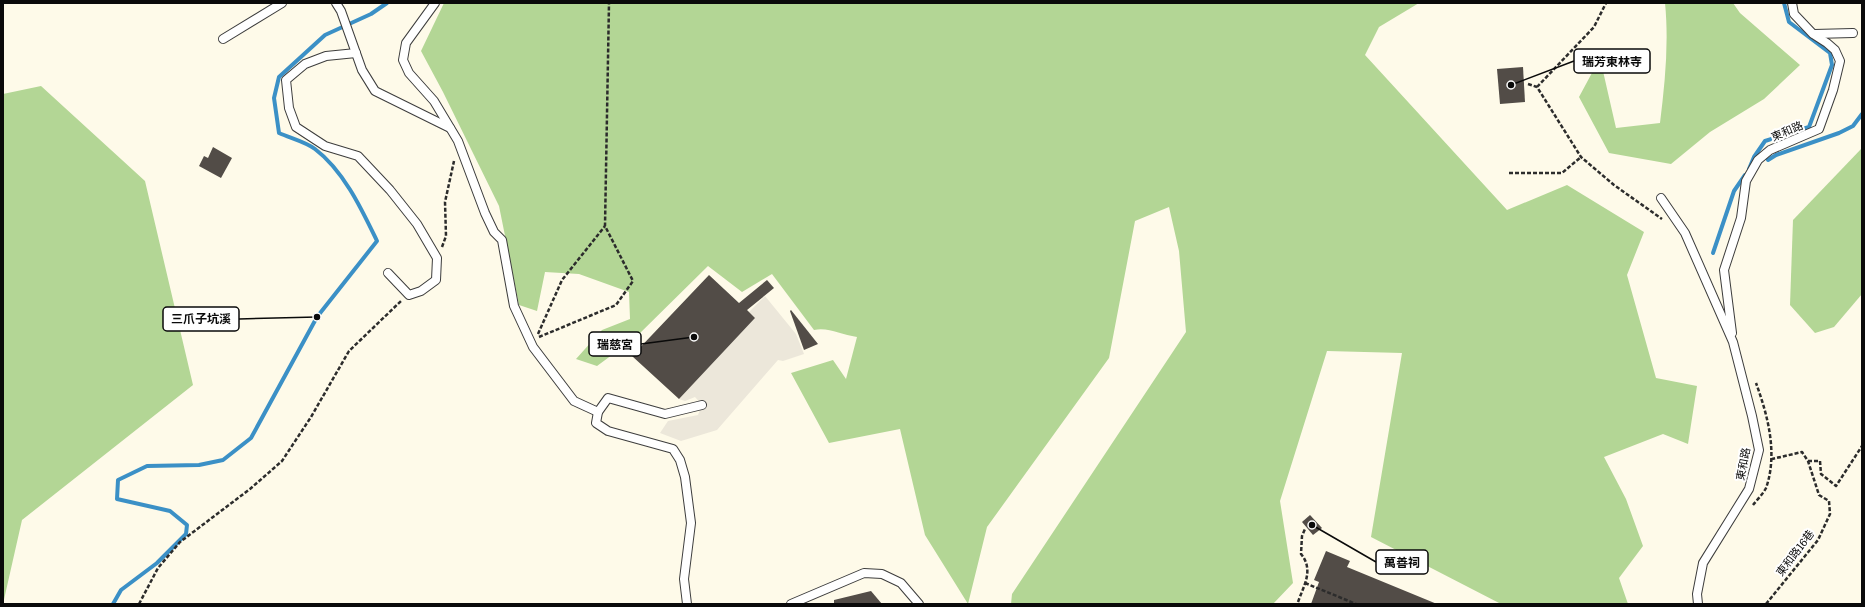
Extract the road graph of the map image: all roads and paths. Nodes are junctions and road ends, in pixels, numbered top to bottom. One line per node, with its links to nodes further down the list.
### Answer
1 (282, 3): 9 (lane)
2 (336, 3): 10 (lane)
3 (435, 3): 13 (lane)
4 (609, 3): 19 (path)
5 (1606, 3): 12 (path)
6 (1792, 3): 8 (lane, 東和路)
7 (1853, 33): 8 (lane)
8 (1813, 34): 23 (lane, 東和路)
9 (223, 39)
10 (356, 53): 13 (lane); 20 (lane)
11 (1528, 84): 12 (path)
12 (1537, 87): 15 (path)
13 (450, 128): 14 (lane)
14 (458, 141): 20 (path); 25 (lane)
15 (1581, 157): 16 (path); 18 (path)
16 (1509, 173)
17 (1661, 198): 23 (lane, 東和路)
18 (1664, 220)
19 (605, 226): 19 (path)
20 (437, 258): 22 (lane)
21 (388, 273): 22 (lane)
22 (409, 294): 32 (path)
23 (1733, 342): 37 (lane, 東和路)
24 (702, 405): 25 (lane)
25 (598, 412): 33 (lane)
26 (1862, 446): 28 (path)
27 (1772, 458): 28 (path)
28 (1808, 461): 38 (path, 東和路16巷)
29 (1305, 529): 30 (path)
30 (1305, 583): 31 (path); 36 (path)
31 (1298, 602)
32 (139, 604)
33 (687, 604)
34 (791, 604): 35 (lane)
35 (919, 604)
36 (1356, 604)
37 (1698, 604)
38 (1766, 604)

